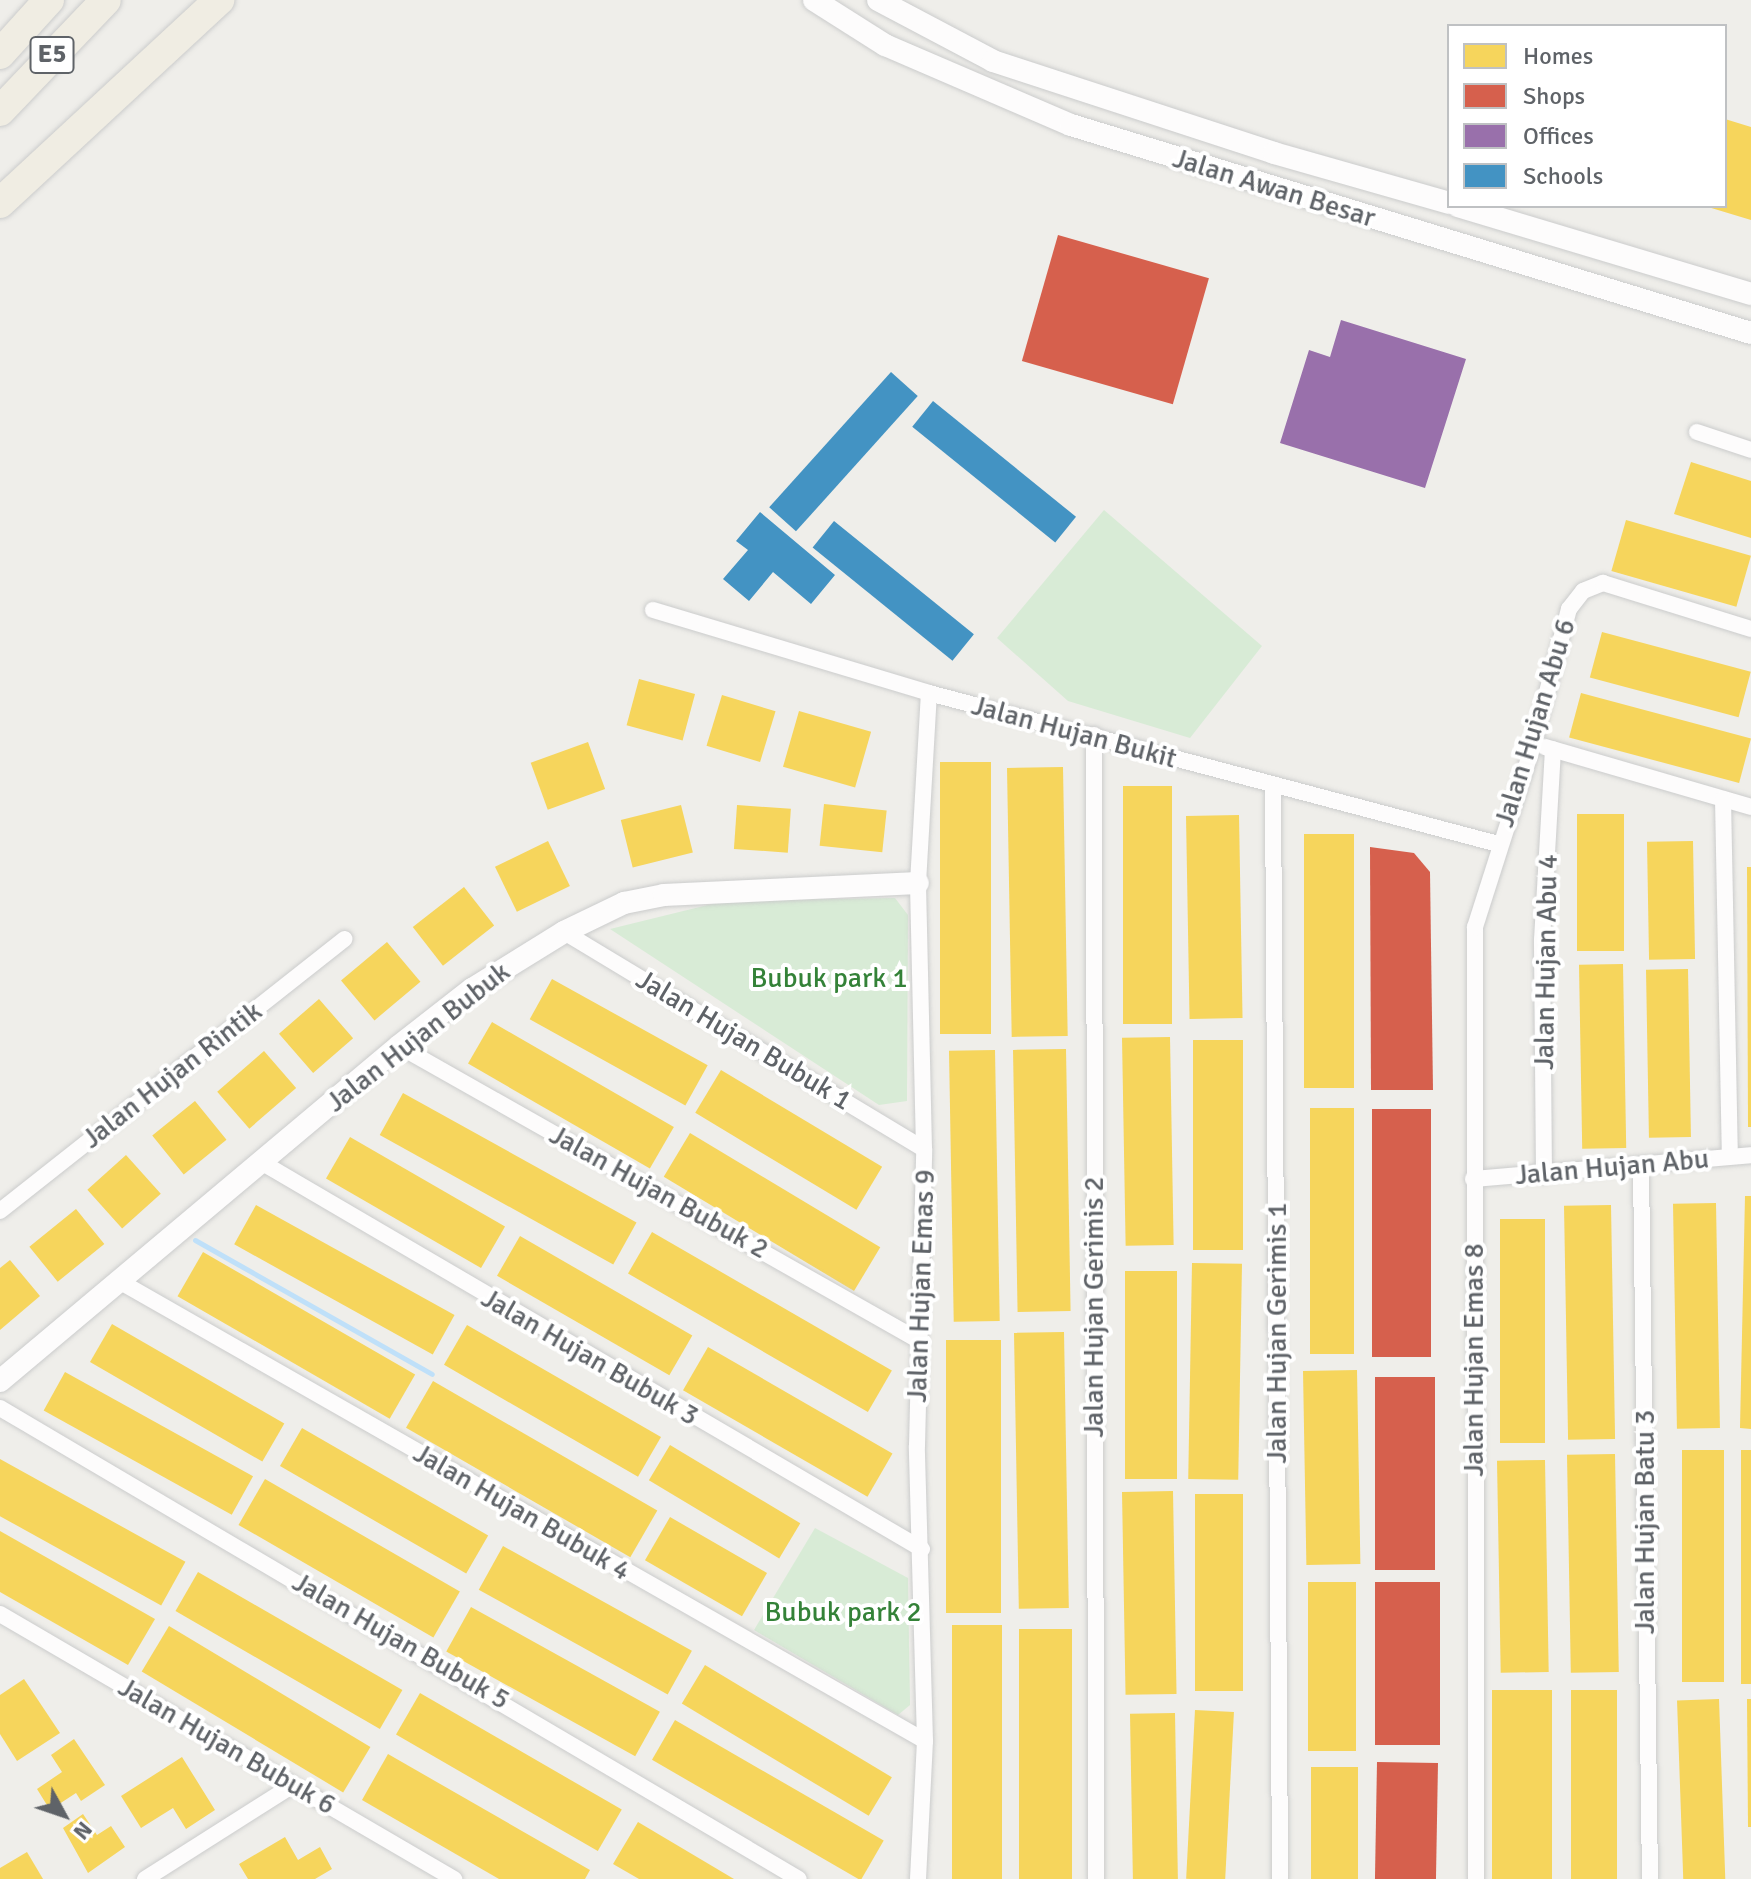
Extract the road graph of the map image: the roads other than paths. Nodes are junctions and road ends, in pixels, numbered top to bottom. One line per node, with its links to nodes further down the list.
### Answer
1 (49, 0): 6 (highway, E5)
2 (106, 0): 7 (highway, E5)
3 (219, 0): 9 (highway)
4 (814, 0): 12 (main road, Jalan Awan Besar)
5 (878, 0): 8 (main road, Jalan Awan Besar)
6 (0, 54)
7 (0, 111)
8 (1447, 202)
9 (0, 203)
10 (1464, 208): 11 (main road)
11 (1485, 215): 12 (main road); 13 (main road)
12 (1511, 260): 14 (main road, Jalan Awan Besar)
13 (1751, 294)
14 (1751, 333)
15 (1697, 432): 16 (street)
16 (1751, 450)
17 (653, 610): 19 (street, Jalan Hujan Bukit)
18 (1751, 629): 21 (street, Jalan Hujan Abu 6)
19 (929, 693): 20 (street, Jalan Hujan Bukit); 27 (street, Jalan Hujan Emas 9)
20 (1094, 735): 23 (street, Jalan Hujan Bukit); 51 (street, Jalan Hujan Gerimis 2)
21 (1533, 745): 22 (street); 26 (street, Jalan Hujan Abu 6)
22 (1553, 749): 24 (street); 36 (street, Jalan Hujan Abu 4)
23 (1273, 787): 26 (street, Jalan Hujan Bukit); 52 (street, Jalan Hujan Gerimis 1)
24 (1723, 799): 25 (street); 33 (street)
25 (1751, 807)
26 (1498, 844): 37 (street, Jalan Hujan Emas 8)
27 (918, 883): 28 (main road, Jalan Hujan Bubuk); 31 (street, Jalan Hujan Emas 9)
28 (564, 932): 30 (main road, Jalan Hujan Bubuk); 31 (street, Jalan Hujan Bubuk 1)
29 (344, 939): 38 (street, Jalan Hujan Rintik)
30 (399, 1046): 34 (main road, Jalan Hujan Bubuk); 40 (street, Jalan Hujan Bubuk 2)
31 (924, 1149): 40 (street, Jalan Hujan Emas 9)
32 (1751, 1155): 33 (street, Jalan Hujan Abu)
33 (1730, 1156): 35 (street, Jalan Hujan Abu)
34 (261, 1162): 39 (main road, Jalan Hujan Bubuk); 43 (street, Jalan Hujan Bubuk 3)
35 (1641, 1166): 36 (street, Jalan Hujan Abu); 54 (street, Jalan Hujan Batu 3)
36 (1544, 1175): 37 (street, Jalan Hujan Abu)
37 (1473, 1179): 53 (street, Jalan Hujan Emas 8)
38 (0, 1211)
39 (119, 1281): 41 (main road, Jalan Hujan Bubuk); 45 (street, Jalan Hujan Bubuk 4)
40 (918, 1340): 43 (street, Jalan Hujan Emas 9)
41 (0, 1381)
42 (0, 1408): 49 (street, Jalan Hujan Bubuk 5)
43 (922, 1549): 45 (street, Jalan Hujan Emas 9)
44 (0, 1614): 46 (street, Jalan Hujan Bubuk 6)
45 (925, 1741): 50 (street, Jalan Hujan Emas 9)
46 (293, 1785): 47 (street); 48 (street, Jalan Hujan Bubuk 6)
47 (145, 1879)
48 (454, 1879)
49 (799, 1879)
50 (918, 1879)
51 (1096, 1879)
52 (1280, 1879)
53 (1476, 1879)
54 (1650, 1879)

